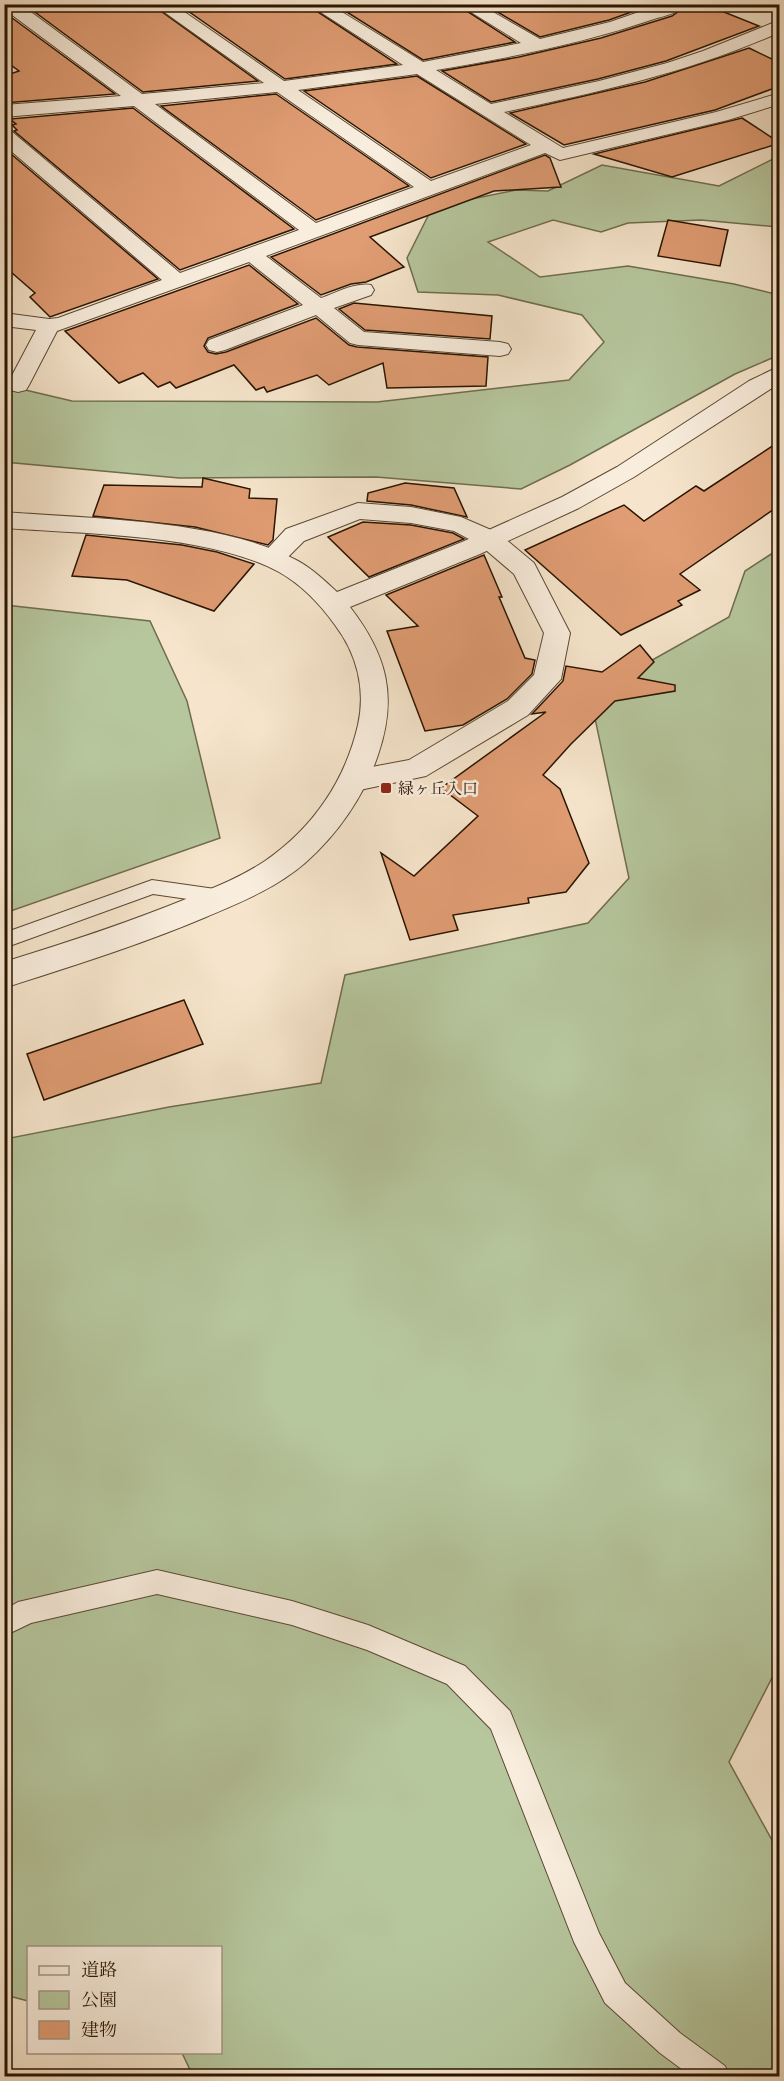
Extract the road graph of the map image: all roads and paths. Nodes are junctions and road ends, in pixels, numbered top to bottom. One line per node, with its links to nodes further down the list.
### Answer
1 (9, 4): 13 (street)
2 (160, 4): 11 (street)
3 (316, 4): 10 (street)
4 (466, 4): 9 (street)
5 (679, 4): 7 (street)
6 (624, 8): 7 (street)
7 (643, 19): 9 (street)
8 (780, 25): 14 (street)
9 (537, 45): 10 (street)
10 (421, 69): 11 (street); 14 (street)
11 (284, 88): 13 (street); 18 (street)
12 (779, 99): 17 (street)
13 (137, 100): 15 (street); 19 (street)
14 (487, 110): 17 (street)
15 (4, 111)
16 (4, 135): 21 (street)
17 (545, 146): 18 (street)
18 (428, 188): 19 (street)
19 (312, 230): 20 (street)
20 (250, 253): 21 (street); 24 (street)
21 (176, 280): 26 (street)
22 (363, 290): 24 (street)
23 (4, 299): 26 (street)
24 (317, 307): 27 (street); 28 (street)
25 (4, 319): 26 (street)
26 (39, 324): 30 (street)
27 (217, 345)
28 (500, 350)
29 (780, 373): 32 (street)
30 (18, 384)
31 (4, 520): 33 (street)
32 (489, 539): 33 (street); 34 (street); 35 (street)
33 (272, 558): 34 (street)
34 (335, 603): 35 (street)
35 (355, 780): 36 (street)
36 (222, 897): 37 (lane); 38 (street)
37 (4, 941)
38 (4, 975)
39 (4, 1624): 40 (lane)
40 (715, 2076)

